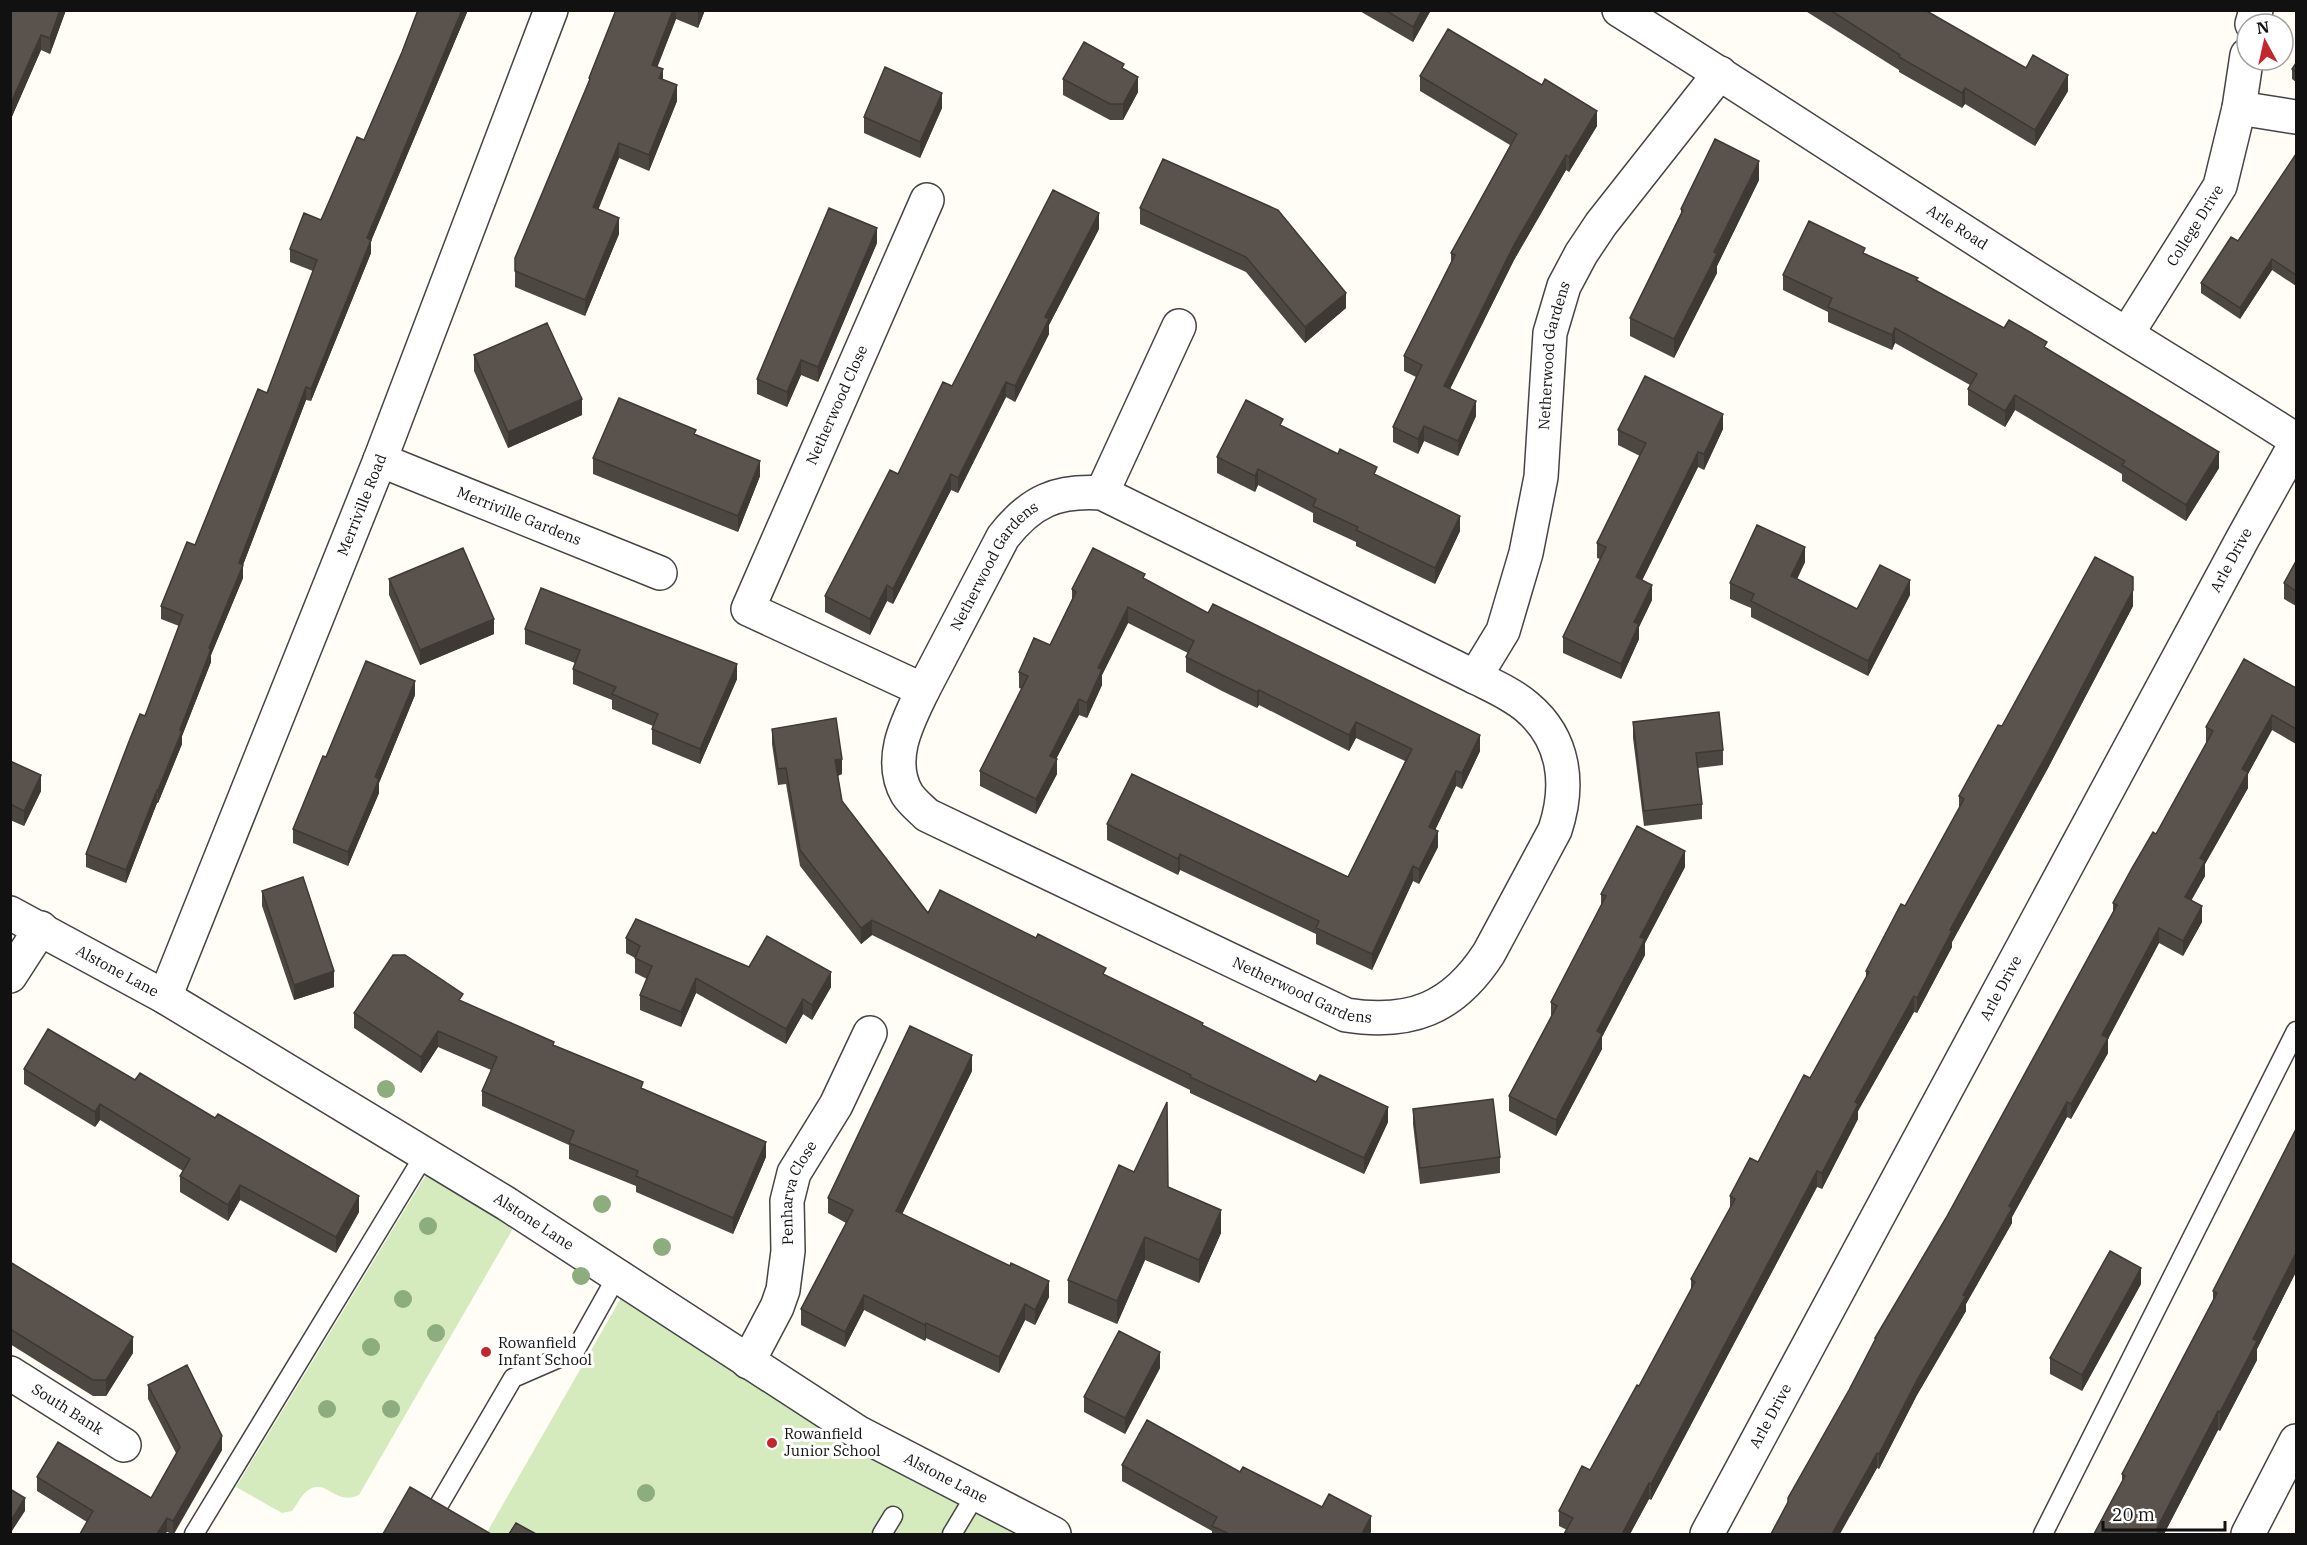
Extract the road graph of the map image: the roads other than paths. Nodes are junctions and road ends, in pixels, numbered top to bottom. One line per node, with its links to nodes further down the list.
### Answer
1 (551, 10): 11 (street, Merriville Road)
2 (1619, 10): 4 (street, Arle Road)
3 (2245, 72): 5 (street, College Drive)
4 (1720, 73): 9 (street, Arle Road); 14 (street, Netherwood Gardens)
5 (2239, 108): 6 (street); 9 (street, College Drive)
6 (2296, 117)
7 (927, 200): 15 (street, Netherwood Close)
8 (1179, 326): 12 (street)
9 (2127, 334): 10 (street, Arle Road)
10 (2296, 442): 35 (street, Arle Drive)
11 (380, 460): 13 (street, Merriville Gardens); 19 (street, Merriville Road)
12 (1102, 494): 14 (street, Netherwood Gardens); 15 (street, Netherwood Gardens)
13 (660, 573)
14 (1475, 677): 15 (street, Netherwood Gardens)
15 (923, 690)
16 (10, 913): 17 (street, Alstone Lane)
17 (41, 928): 18 (street); 19 (street, Alstone Lane)
18 (10, 976)
19 (165, 997): 22 (street, Alstone Lane)
20 (2296, 1031): 36 (lane)
21 (870, 1033): 24 (street, Penharva Close)
22 (425, 1154): 23 (street, Alstone Lane); 31 (lane)
23 (617, 1276): 24 (street, Alstone Lane); 29 (lane)
24 (748, 1362): 28 (street, Alstone Lane)
25 (10, 1373): 27 (street, South Bank)
26 (2296, 1441): 37 (street)
27 (124, 1445)
28 (976, 1494): 33 (lane); 34 (street, Alstone Lane)
29 (440, 1503)
30 (893, 1516): 32 (lane)
31 (194, 1534)
32 (882, 1534)
33 (952, 1534)
34 (1054, 1534)
35 (1707, 1534)
36 (2043, 1534)
37 (2248, 1534)

